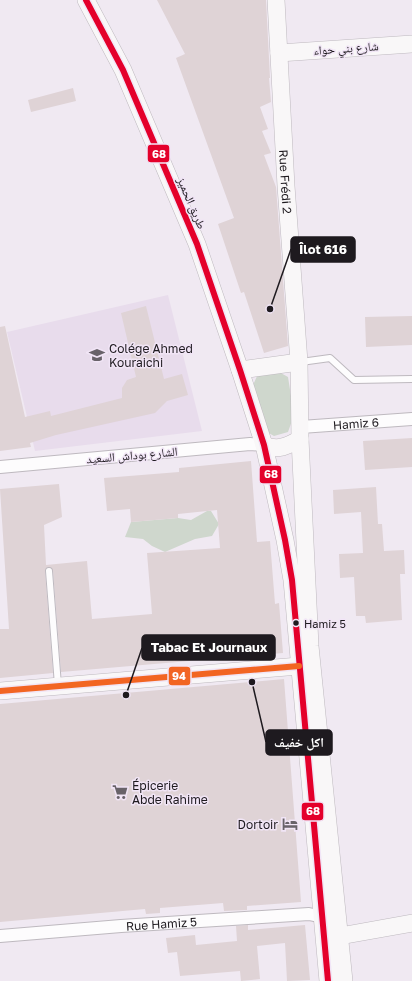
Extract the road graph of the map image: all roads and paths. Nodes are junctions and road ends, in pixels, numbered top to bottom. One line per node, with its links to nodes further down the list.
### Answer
1 (86, 0): 7 (main road, طريق الحميز)
2 (98, 0): 7 (main road, طريق الحميز)
3 (276, 0): 5 (main road, Rue Frédi 2)
4 (412, 44): 5 (main road, شارع بني حواء)
5 (279, 53): 6 (main road, Rue Frédi 2)
6 (299, 362): 7 (main road); 8 (lane); 10 (main road)
7 (246, 369): 11 (main road)
8 (412, 379)
9 (412, 419): 10 (street, Hamiz 6)
10 (301, 433): 11 (main road); 20 (main road)
11 (264, 445): 12 (street, الشارع بوداش السعيد); 14 (main road)
12 (0, 467)
13 (49, 571): 15 (lane)
14 (299, 666): 15 (main road); 17 (main road)
15 (58, 686): 16 (main road)
16 (0, 691)
17 (323, 917): 19 (street, Rue Hamiz 5); 21 (main road)
18 (412, 923): 20 (main road)
19 (0, 936)
20 (340, 936): 22 (main road)
21 (328, 981)
22 (344, 981)

